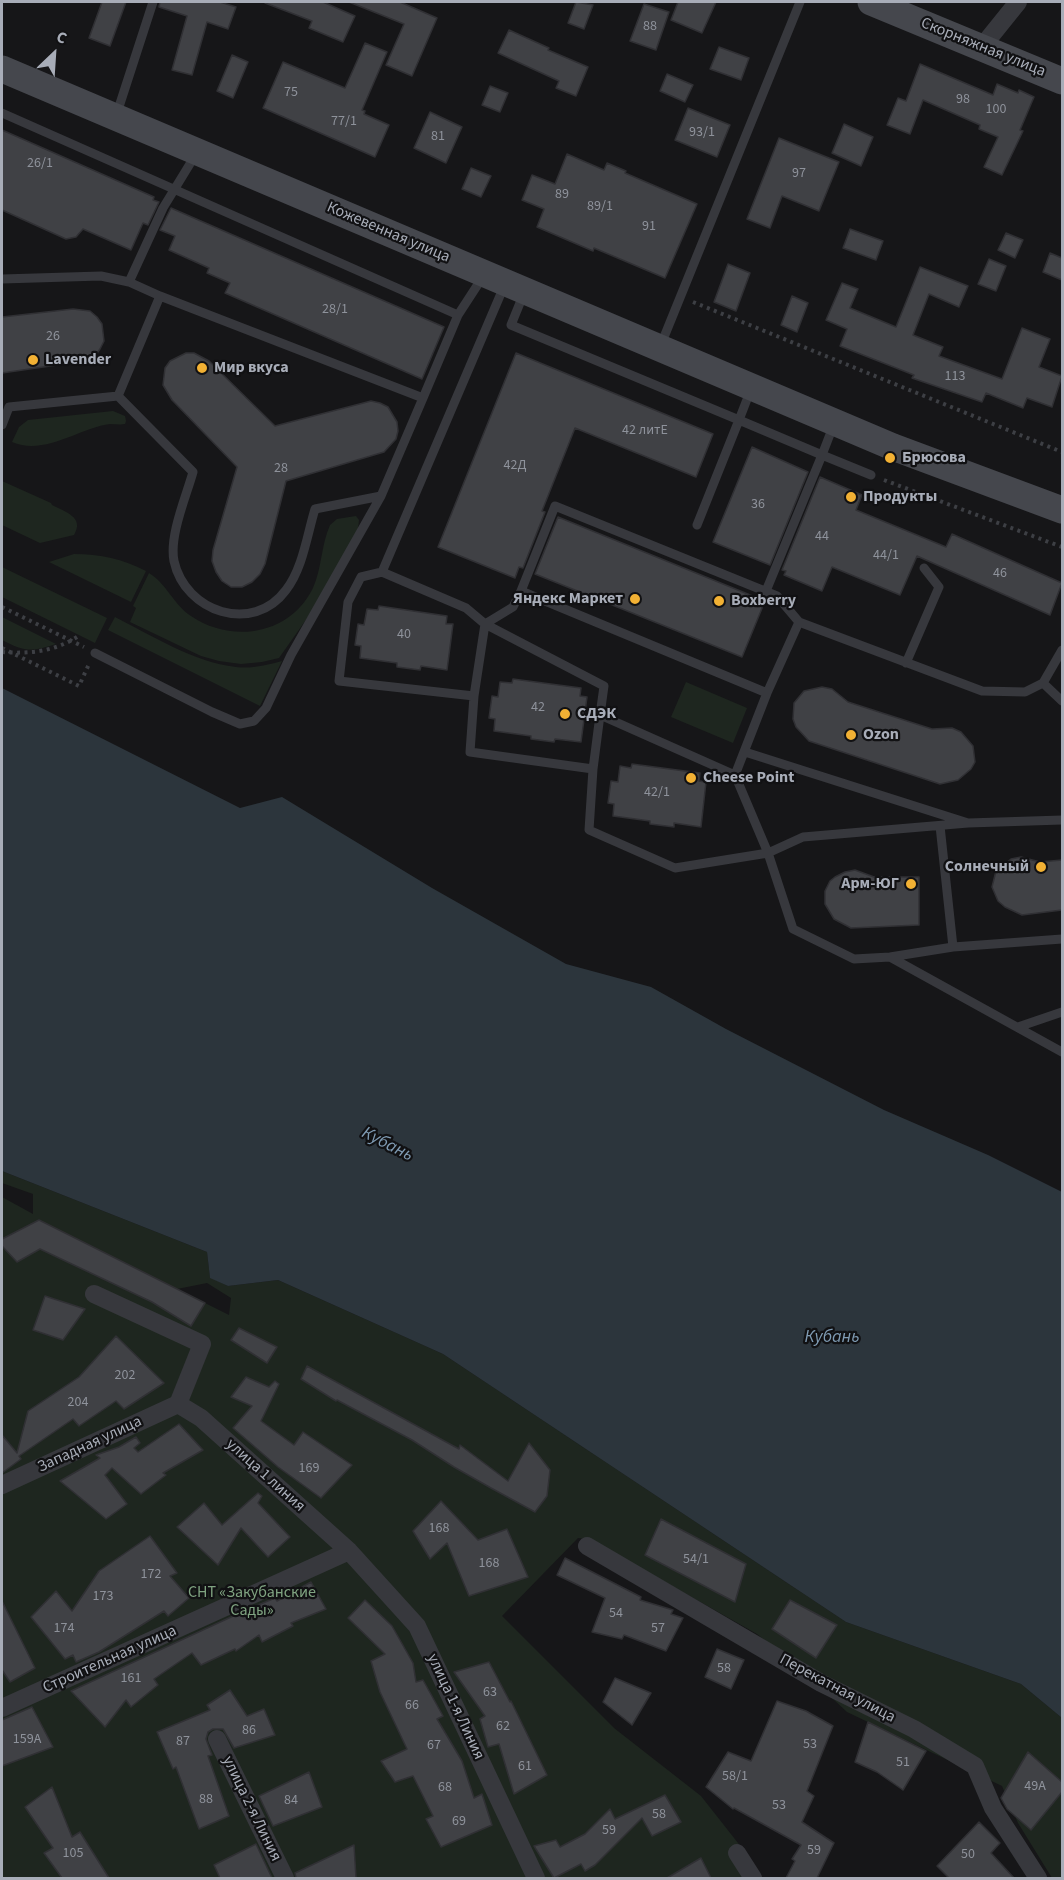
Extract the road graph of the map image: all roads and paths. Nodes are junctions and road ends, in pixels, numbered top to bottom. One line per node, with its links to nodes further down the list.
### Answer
1 (153, 2): 9 (lane)
2 (801, 2): 16 (lane)
3 (871, 2): 5 (main road, Скорняжная улица)
4 (1018, 2): 5 (street)
5 (981, 48): 7 (main road, Скорняжная улица)
6 (2, 69): 9 (main road, Кожевенная улица)
7 (1062, 81)
8 (2, 114): 11 (lane)
9 (116, 116): 10 (main road, Кожевенная улица)
10 (198, 151): 11 (lane); 14 (main road, Кожевенная улица)
11 (174, 188): 13 (lane); 17 (lane)
12 (2, 279): 13 (lane)
13 (129, 282): 15 (lane)
14 (505, 283): 17 (lane); 18 (main road, Кожевенная улица); 22 (lane); 33 (lane)
15 (160, 296): 20 (lane); 21 (lane)
16 (680, 297): 18 (lane); 25 (path)
17 (458, 315): 21 (lane)
18 (660, 348): 19 (main road, Кожевенная улица)
19 (752, 387): 22 (lane); 23 (main road, Кожевенная улица)
20 (118, 396): 24 (lane); 28 (lane)
21 (423, 398): 28 (lane)
22 (739, 420): 26 (lane); 30 (lane)
23 (835, 422): 26 (lane); 29 (main road, Кожевенная улица)
24 (2, 425)
25 (1062, 452)
26 (822, 455): 27 (lane); 35 (lane)
27 (871, 475): 31 (path)
28 (381, 496): 44 (lane)
29 (1062, 510)
30 (697, 525)
31 (1062, 547)
32 (924, 568): 45 (lane)
33 (382, 572): 38 (lane); 48 (lane)
34 (521, 591): 35 (lane); 38 (lane); 47 (lane)
35 (766, 591): 37 (lane)
36 (2, 607): 40 (path)
37 (799, 622): 45 (lane); 47 (lane)
38 (485, 624): 48 (lane); 50 (lane)
39 (80, 635): 40 (path)
40 (71, 641): 43 (path); 44 (path)
41 (2, 650): 43 (path)
42 (1062, 650): 46 (lane)
43 (11, 652): 44 (path)
44 (95, 653)
45 (906, 663): 46 (lane)
46 (1042, 683): 49 (lane)
47 (767, 693): 51 (lane)
48 (474, 696): 52 (lane)
49 (1062, 701)
50 (600, 715): 52 (lane); 53 (lane)
51 (744, 752): 53 (lane); 55 (lane)
52 (593, 769): 57 (lane)
53 (735, 775): 57 (lane)
54 (1062, 820): 55 (lane)
55 (968, 823): 56 (lane)
56 (940, 826): 57 (lane); 59 (lane)
57 (768, 853): 60 (lane)
58 (1062, 939): 59 (lane)
59 (953, 947): 60 (lane)
60 (890, 957): 62 (lane)
61 (1062, 1012): 62 (lane)
62 (1018, 1027): 63 (lane)
63 (1062, 1052)
64 (94, 1294): 65 (street)
65 (178, 1404): 66 (street, Западная улица); 68 (street, улица 1 линия)
66 (2, 1485)
67 (587, 1546): 75 (street, Перекатная улица)
68 (349, 1551): 69 (street, Строительная улица); 73 (street, улица 1-я Линия)
69 (2, 1708)
70 (217, 1739): 72 (street, улица 2-я Линия)
71 (737, 1853): 74 (street)
72 (285, 1878)
73 (536, 1878)
74 (753, 1878)
75 (1038, 1878)

